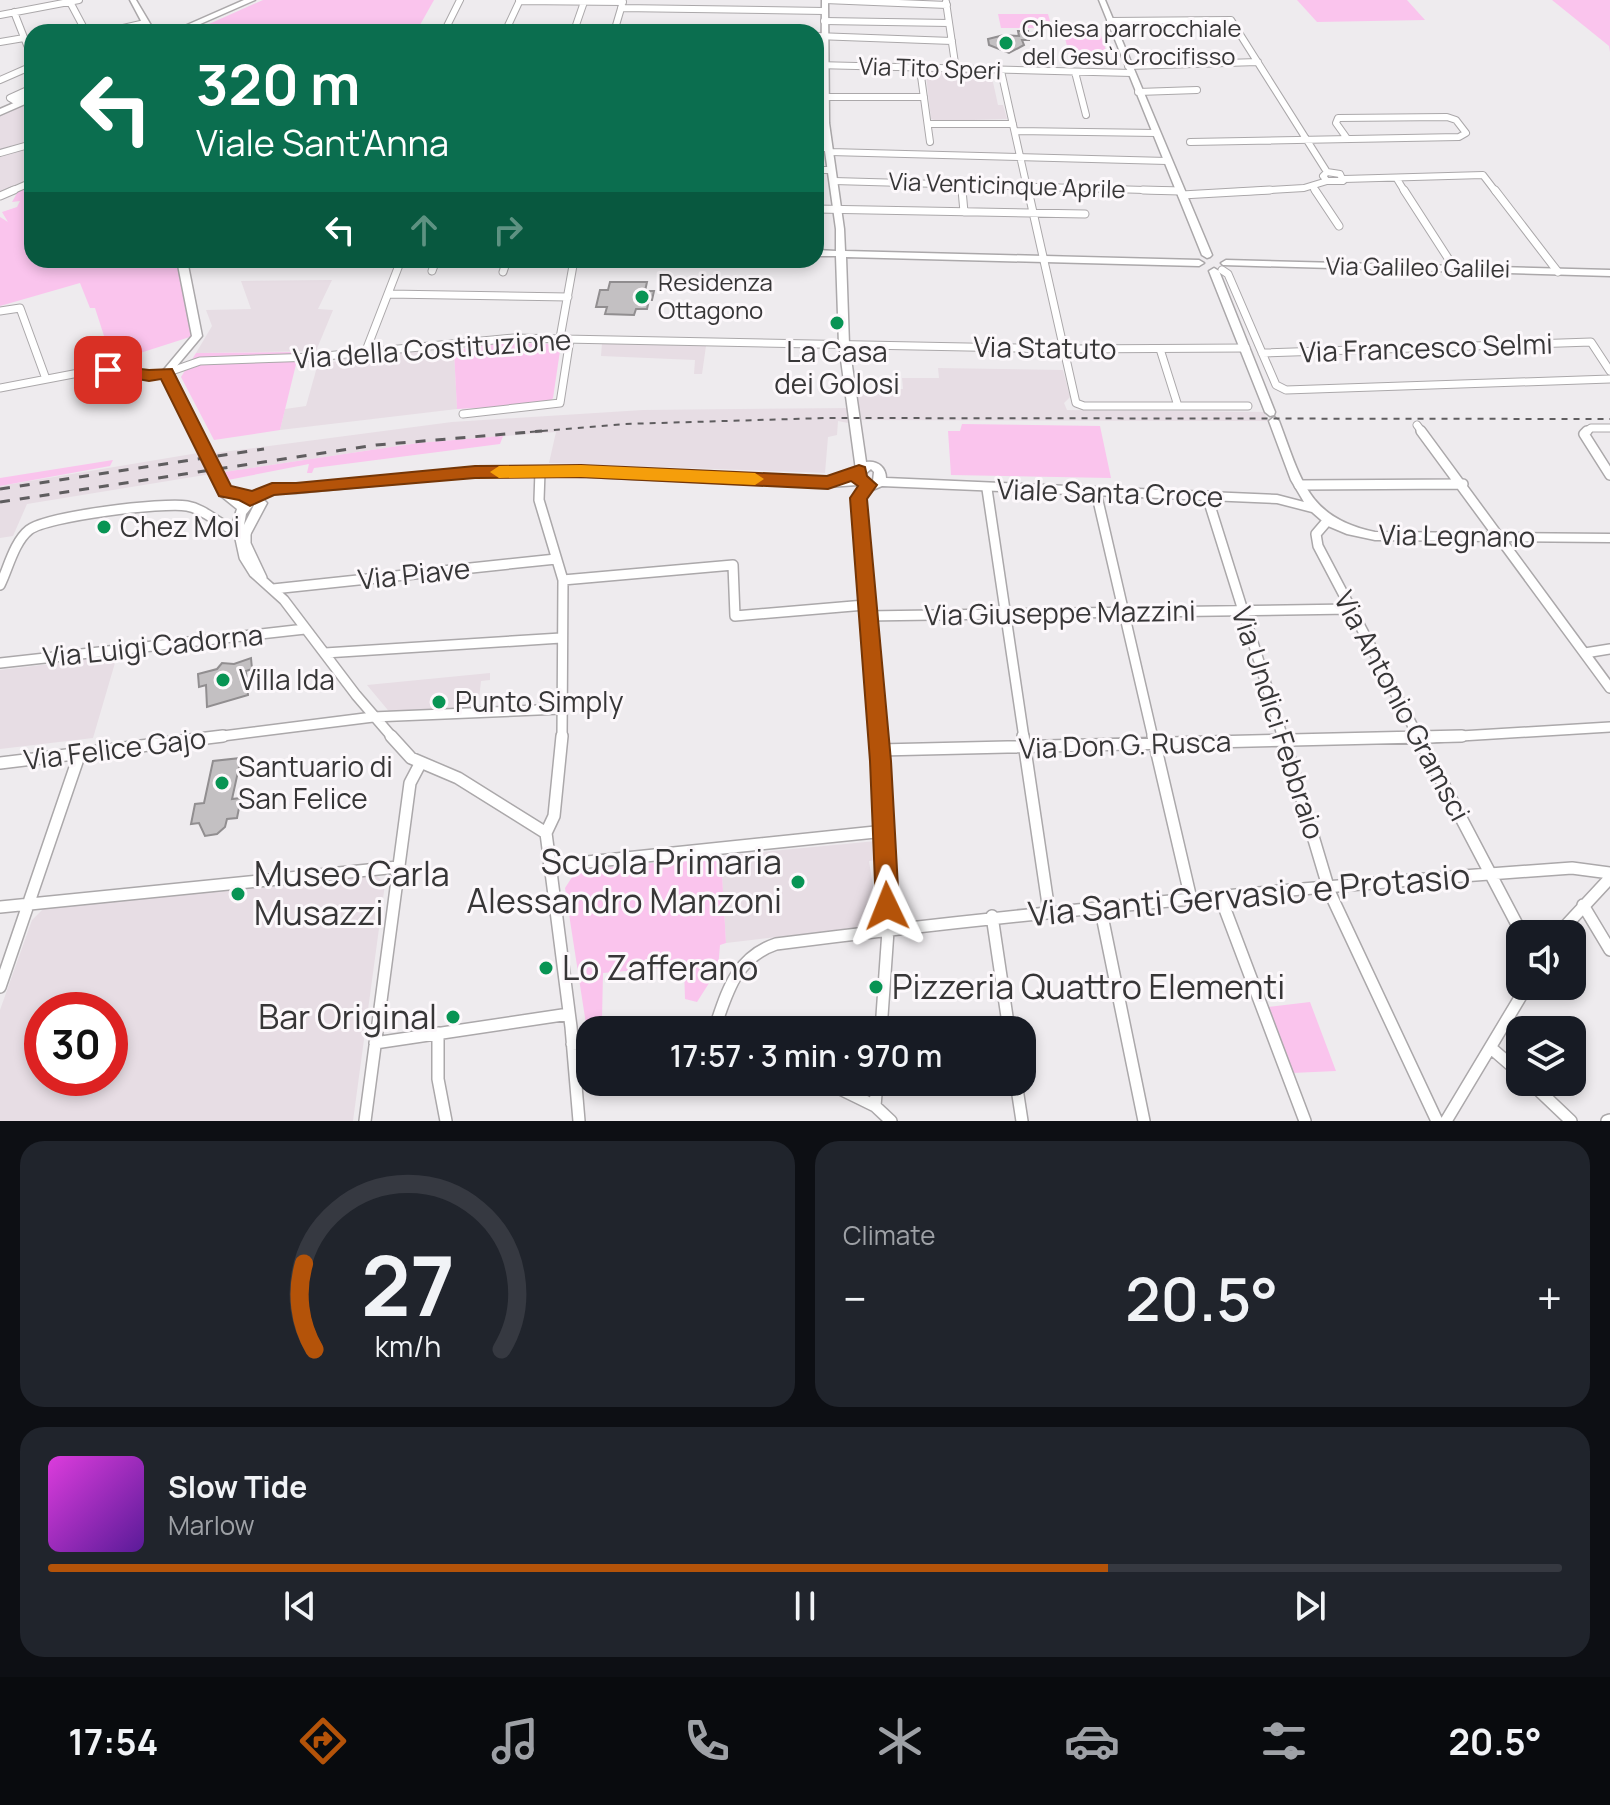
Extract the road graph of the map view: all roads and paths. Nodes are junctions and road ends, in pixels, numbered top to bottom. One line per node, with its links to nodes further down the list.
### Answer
1 (35, 0): 15 (street)
2 (79, 0): 10 (street)
3 (133, 0): 23 (street)
4 (251, 0): 24 (main road)
5 (460, 0): 25 (street)
6 (690, 0): 17 (street)
7 (1102, 0): 20 (street)
8 (519, 1): 9 (street); 26 (street)
9 (565, 1): 11 (street)
10 (70, 2): 15 (street); 22 (street)
11 (584, 2): 14 (street); 27 (street)
12 (902, 2): 13 (street); 16 (street)
13 (946, 2): 21 (street)
14 (623, 3): 17 (street); 28 (street)
15 (37, 8): 18 (street)
16 (824, 8): 17 (street); 21 (street)
17 (687, 9)
18 (14, 12): 19 (street); 30 (street)
19 (0, 15)
20 (1110, 21): 33 (street); 38 (street)
21 (949, 23): 31 (street)
22 (82, 24)
23 (146, 24)
24 (196, 24)
25 (448, 24)
26 (509, 24)
27 (576, 24)
28 (616, 24)
29 (824, 37): 31 (street)
30 (24, 38): 32 (street)
31 (952, 41): 37 (street)
32 (0, 42)
33 (1258, 62): 38 (street, Via Tito Speri); 55 (street)
34 (824, 65): 35 (street, Via Tito Speri)
35 (920, 69): 37 (street, Via Tito Speri); 46 (street)
36 (24, 70): 41 (street)
37 (956, 70): 39 (street, Via Tito Speri)
38 (1130, 70): 40 (street, Via Tito Speri); 43 (street)
39 (1001, 71): 40 (street, Via Tito Speri); 53 (street)
40 (1075, 72): 50 (street)
41 (0, 80)
42 (1197, 90): 43 (street)
43 (1138, 92): 54 (street)
44 (0, 95): 48 (street)
45 (824, 97): 46 (street)
46 (924, 97): 52 (street)
47 (24, 98): 48 (main road)
48 (13, 102): 49 (main road)
49 (0, 112)
50 (1086, 115)
51 (824, 121): 61 (street)
52 (928, 124): 53 (street); 57 (street)
53 (1014, 128): 54 (street); 63 (street)
54 (1156, 133): 64 (street)
55 (1305, 137): 56 (street); 58 (street); 67 (street)
56 (1346, 137): 56 (street)
57 (930, 142)
58 (1190, 142)
59 (24, 146): 62 (street)
60 (824, 149): 61 (street)
61 (829, 150): 63 (street); 66 (street)
62 (0, 153)
63 (1021, 157): 64 (street); 72 (street)
64 (1167, 161): 74 (street)
65 (824, 170): 66 (street)
66 (832, 170): 69 (street)
67 (1327, 176): 68 (street, Via Venticinque Aprile); 73 (street, Via Venticinque Aprile)
68 (1397, 179): 93 (street); 96 (street, Via Venticinque Aprile)
69 (834, 181): 70 (street, Via Venticinque Aprile); 77 (street)
70 (961, 185): 72 (street, Via Venticinque Aprile); 78 (street)
71 (24, 186): 75 (street)
72 (1028, 187): 74 (street, Via Venticinque Aprile); 79 (street)
73 (1313, 187): 74 (street, Via Venticinque Aprile); 81 (street)
74 (1181, 193): 84 (street)
75 (0, 196)
76 (824, 209): 77 (street)
77 (838, 209): 78 (street); 83 (street)
78 (964, 212): 79 (street)
79 (1034, 213): 80 (street); 85 (street)
80 (1085, 214)
81 (1339, 226)
82 (824, 253): 83 (street)
83 (841, 253): 85 (street); 102 (street)
84 (1207, 255): 86 (street); 92 (street)
85 (1044, 259): 86 (street); 104 (street)
86 (1199, 263): 92 (street)
87 (184, 268): 109 (street)
88 (398, 268): 98 (street)
89 (433, 268): 94 (street)
90 (504, 268): 95 (street)
91 (573, 268): 99 (street)
92 (1221, 268): 93 (street, Via Galileo Galilei); 103 (street); 107 (street)
93 (1455, 269): 96 (street, Via Galileo Galilei)
94 (432, 271)
95 (503, 272)
96 (1558, 272): 97 (street, Via Galileo Galilei)
97 (1610, 273)
98 (388, 294): 99 (street); 106 (street)
99 (568, 297): 101 (street)
100 (0, 311): 110 (street)
101 (565, 338): 102 (street, Via della Costituzione); 106 (street, Via della Costituzione); 115 (street)
102 (844, 345): 104 (street, Via Statuto); 119 (street)
103 (1246, 348): 105 (street, Via Statuto); 122 (street)
104 (1065, 349): 105 (street, Via Statuto); 113 (street)
105 (1160, 349): 113 (street)
106 (365, 353): 109 (street, Via della Costituzione)
107 (1262, 353): 108 (street, Via Francesco Selmi); 111 (street)
108 (1610, 371)
109 (166, 373): 110 (street, Via della Costituzione); 126 (street)
110 (44, 378): 112 (street, Via della Costituzione)
111 (1610, 379)
112 (0, 388)
113 (1178, 406): 114 (street)
114 (1248, 406)
115 (463, 414)
116 (1417, 425): 121 (street)
117 (1610, 428): 120 (street)
118 (540, 471): 119 (street, Viale Santa Croce); 126 (street, Viale Santa Croce); 132 (street)
119 (869, 475): 123 (street, Viale Santa Croce); 138 (street)
120 (1610, 475)
121 (1463, 484): 122 (street); 130 (street)
122 (1299, 485): 127 (street)
123 (987, 489): 124 (street, Viale Santa Croce); 140 (street)
124 (1096, 492): 125 (street, Viale Santa Croce); 139 (street)
125 (1207, 496): 127 (street, Viale Santa Croce); 137 (street, Via Undici Febbraio)
126 (252, 502): 129 (street); 129 (street)
127 (1312, 508): 128 (street, Via Legnano)
128 (1328, 520): 130 (street, Via Legnano); 136 (street, Via Antonio Gramsci)
129 (241, 533): 134 (street); 135 (street)
130 (1499, 537): 131 (street, Via Legnano); 145 (street)
131 (1610, 538)
132 (556, 559): 133 (street); 135 (street, Via Piave)
133 (563, 580): 138 (street, Via Giuseppe Mazzini); 142 (street)
134 (0, 585)
135 (273, 589): 141 (street)
136 (1351, 609): 137 (street, Via Giuseppe Mazzini); 151 (street, Via Antonio Gramsci)
137 (1241, 610): 139 (street, Via Giuseppe Mazzini); 152 (street, Via Undici Febbraio)
138 (866, 611): 140 (street, Via Giuseppe Mazzini); 155 (street)
139 (1124, 611): 140 (street, Via Giuseppe Mazzini); 153 (street)
140 (1004, 613): 154 (street)
141 (305, 629): 144 (street); 146 (street, Via Luigi Cadorna)
142 (561, 638): 144 (street); 148 (street)
143 (1610, 649): 145 (street)
144 (325, 653): 149 (street)
145 (1585, 653): 147 (street)
146 (0, 663)
147 (1610, 688)
148 (561, 709): 149 (street, Via Felice Gajo); 160 (street)
149 (373, 717): 156 (street, Via Felice Gajo); 158 (street)
150 (1610, 727): 151 (street, Via Don G. Rusca)
151 (1419, 738): 152 (street, Via Don G. Rusca); 163 (street, Via Antonio Gramsci)
152 (1284, 741): 153 (street, Via Don G. Rusca); 165 (street, Via Undici Febbraio)
153 (1154, 743): 154 (street, Via Don G. Rusca); 167 (street)
154 (1025, 748): 155 (street, Via Don G. Rusca); 172 (street)
155 (880, 750): 159 (street)
156 (80, 753): 157 (street, Via Felice Gajo); 168 (street)
157 (0, 763)
158 (420, 764): 160 (street); 162 (street)
159 (885, 831): 161 (street); 176 (street)
160 (546, 833): 161 (street)
161 (549, 866): 180 (street)
162 (398, 867): 168 (street); 185 (street)
163 (1491, 875): 164 (street, Via Santi Gervasio e Protasio); 165 (street, Via Santi Gervasio e Protasio); 174 (street, Via Antonio Gramsci)
164 (1610, 875): 169 (street)
165 (1329, 885): 166 (street, Via Santi Gervasio e Protasio); 202 (street, Via Undici Febbraio)
166 (1220, 896): 167 (street, Via Santi Gervasio e Protasio); 201 (street)
167 (1191, 899): 170 (street, Via Santi Gervasio e Protasio)
168 (29, 904): 171 (street); 178 (street)
169 (1583, 905): 175 (street); 177 (street)
170 (1100, 906): 172 (street, Via Santi Gervasio e Protasio); 200 (street)
171 (0, 907)
172 (1049, 911): 173 (street, Via Santi Gervasio e Protasio)
173 (992, 916): 176 (street, Via Santi Gervasio e Protasio); 183 (street)
174 (1515, 920)
175 (1570, 920)
176 (888, 931): 181 (street, Via Santi Gervasio e Protasio); 182 (street)
177 (1610, 950)
178 (0, 987)
179 (1519, 1000): 188 (street)
180 (569, 1014): 184 (street); 186 (street)
181 (719, 1016)
182 (882, 1016)
183 (1007, 1016)
184 (438, 1033): 185 (street); 196 (street)
185 (375, 1043): 195 (street)
186 (572, 1044): 187 (street); 197 (street)
187 (576, 1044)
188 (1491, 1048): 189 (street); 203 (street)
189 (1506, 1061)
190 (855, 1096): 194 (street)
191 (876, 1096): 194 (street)
192 (1018, 1096): 199 (street)
193 (1545, 1096): 204 (street)
194 (875, 1106): 198 (street)
195 (365, 1121)
196 (446, 1121)
197 (579, 1121)
198 (891, 1121)
199 (1022, 1121)
200 (1144, 1121)
201 (1305, 1121)
202 (1437, 1121)
203 (1446, 1121)
204 (1571, 1121)

